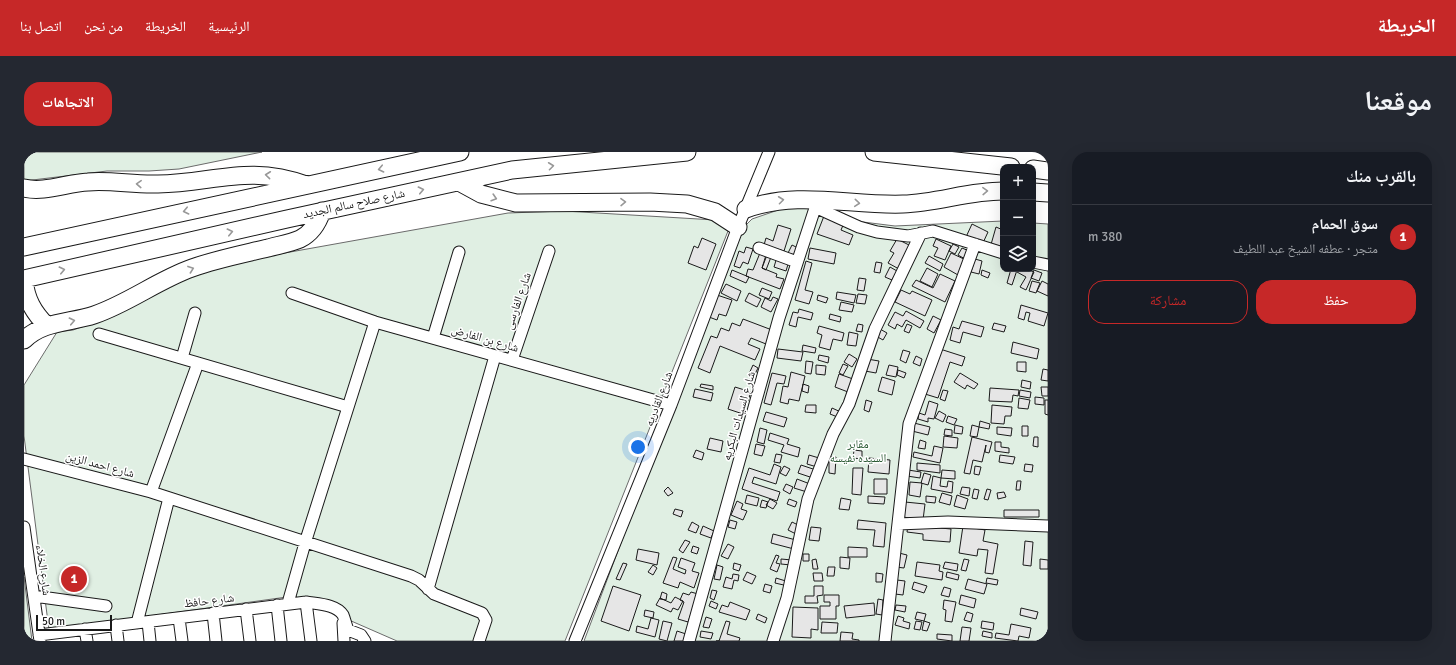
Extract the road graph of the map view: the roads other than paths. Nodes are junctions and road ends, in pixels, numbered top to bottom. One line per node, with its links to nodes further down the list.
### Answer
1 (460, 152): 5 (highway)
2 (687, 152): 9 (highway, شارع صلاح سالم الجديد, one-way to 2)
3 (769, 152): 16 (street, شارع القادريه)
4 (874, 152): 6 (highway)
5 (431, 155): 10 (highway, one-way to 10)
6 (1000, 166)
7 (1036, 169): 8 (highway)
8 (1048, 171)
9 (459, 182): 17 (highway, شارع صلاح سالم الجديد, one-way to 9); 18 (highway, one-way to 18)
10 (306, 185): 11 (highway, one-way to 11); 21 (highway, one-way to 21)
11 (25, 191)
12 (1000, 191): 15 (highway, one-way to 12)
13 (1036, 192): 14 (highway)
14 (1048, 193)
15 (816, 203): 16 (highway, one-way to 15); 19 (street); 26 (street, شارع السيدات البكريه)
16 (746, 209): 18 (street, شارع القادريه)
17 (322, 211): 29 (highway, شارع صلاح سالم الجديد, one-way to 17); 33 (highway, one-way to 17)
18 (738, 227): 41 (street, شارع القادريه)
19 (921, 233): 20 (street); 77 (street)
20 (975, 244): 25 (street); 46 (street)
21 (24, 247)
22 (759, 248): 26 (street)
23 (548, 251): 39 (street, شارع الفارسى)
24 (459, 252): 36 (street)
25 (1000, 252)
26 (797, 262): 76 (street, شارع السيدات البكريه)
27 (1036, 263): 28 (street)
28 (1048, 265)
29 (24, 279): 33 (highway)
30 (292, 293): 32 (street, شارع بن الفارض)
31 (195, 314): 38 (street)
32 (375, 322): 36 (street, شارع بن الفارض); 42 (street)
33 (47, 326): 35 (highway)
34 (99, 334): 38 (street)
35 (26, 337)
36 (433, 338): 37 (street, شارع بن الفارض)
37 (495, 356): 39 (street, شارع بن الفارض); 50 (street)
38 (182, 358): 40 (street)
39 (512, 360): 41 (street, شارع بن الفارض)
40 (198, 363): 42 (street); 44 (street)
41 (671, 405): 75 (street, شارع القادريه)
42 (348, 407): 49 (street)
43 (24, 459): 44 (street, شارع احمد الزين)
44 (151, 492): 45 (street, شارع احمد الزين)
45 (169, 498): 49 (street, شارع احمد الزين); 60 (street)
46 (898, 524): 47 (street); 78 (street)
47 (1048, 526)
48 (24, 527): 51 (street, شارع الخلاء)
49 (305, 543): 50 (street, شارع احمد الزين); 53 (street)
50 (428, 589): 74 (street, شارع احمد الزين)
51 (30, 591): 55 (street); 63 (street, شارع الخلاء)
52 (306, 602): 53 (street, شارع حافظ); 58 (street, شارع حافظ); 71 (street)
53 (288, 603): 54 (street, شارع حافظ)
54 (277, 605): 56 (street, شارع حافظ); 70 (street)
55 (106, 606)
56 (246, 609): 57 (street, شارع حافظ); 69 (street)
57 (213, 613): 59 (street, شارع حافظ); 68 (street)
58 (342, 614): 72 (street); 73 (street)
59 (179, 618): 60 (street, شارع حافظ); 67 (street)
60 (142, 622): 61 (street, شارع حافظ); 66 (street)
61 (116, 625): 62 (street, شارع حافظ); 65 (street)
62 (85, 629): 63 (street, شارع حافظ); 64 (street)
63 (40, 638)
64 (86, 641)
65 (118, 641)
66 (150, 641)
67 (182, 641)
68 (216, 641)
69 (250, 641)
70 (281, 641)
71 (311, 641)
72 (344, 641)
73 (365, 641)
74 (479, 641)
75 (575, 641)
76 (689, 641)
77 (773, 641)
78 (885, 641)

